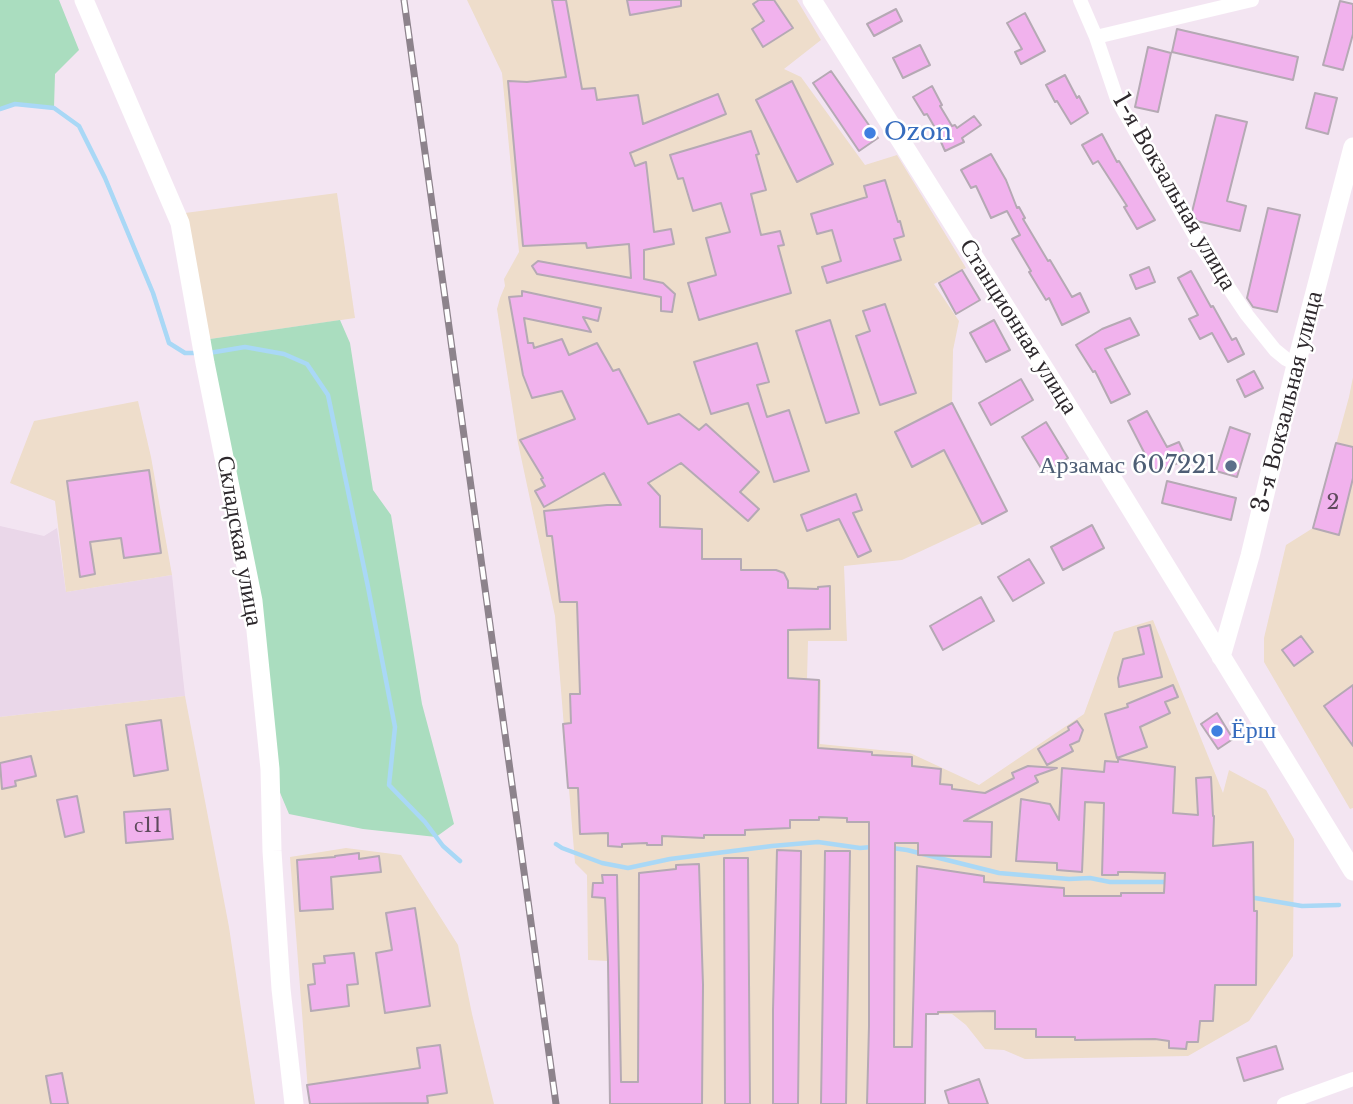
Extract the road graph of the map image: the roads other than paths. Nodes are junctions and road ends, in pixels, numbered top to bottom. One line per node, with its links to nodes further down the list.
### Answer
1 (84, 0): 12 (street, Складская улица)
2 (812, 0): 9 (street, Станционная улица)
3 (1080, 0): 5 (street, 1-я Вокзальная улица)
4 (1252, 0): 5 (street)
5 (1096, 37): 8 (street, 1-я Вокзальная улица)
6 (1353, 147): 7 (street, 3-я Вокзальная улица)
7 (1345, 210): 8 (street, 3-я Вокзальная улица)
8 (1297, 364): 9 (street, 3-я Вокзальная улица)
9 (1221, 657): 10 (street, Станционная улица)
10 (1353, 871)
11 (1353, 1079): 13 (street)
12 (294, 1104)
13 (1284, 1104)

